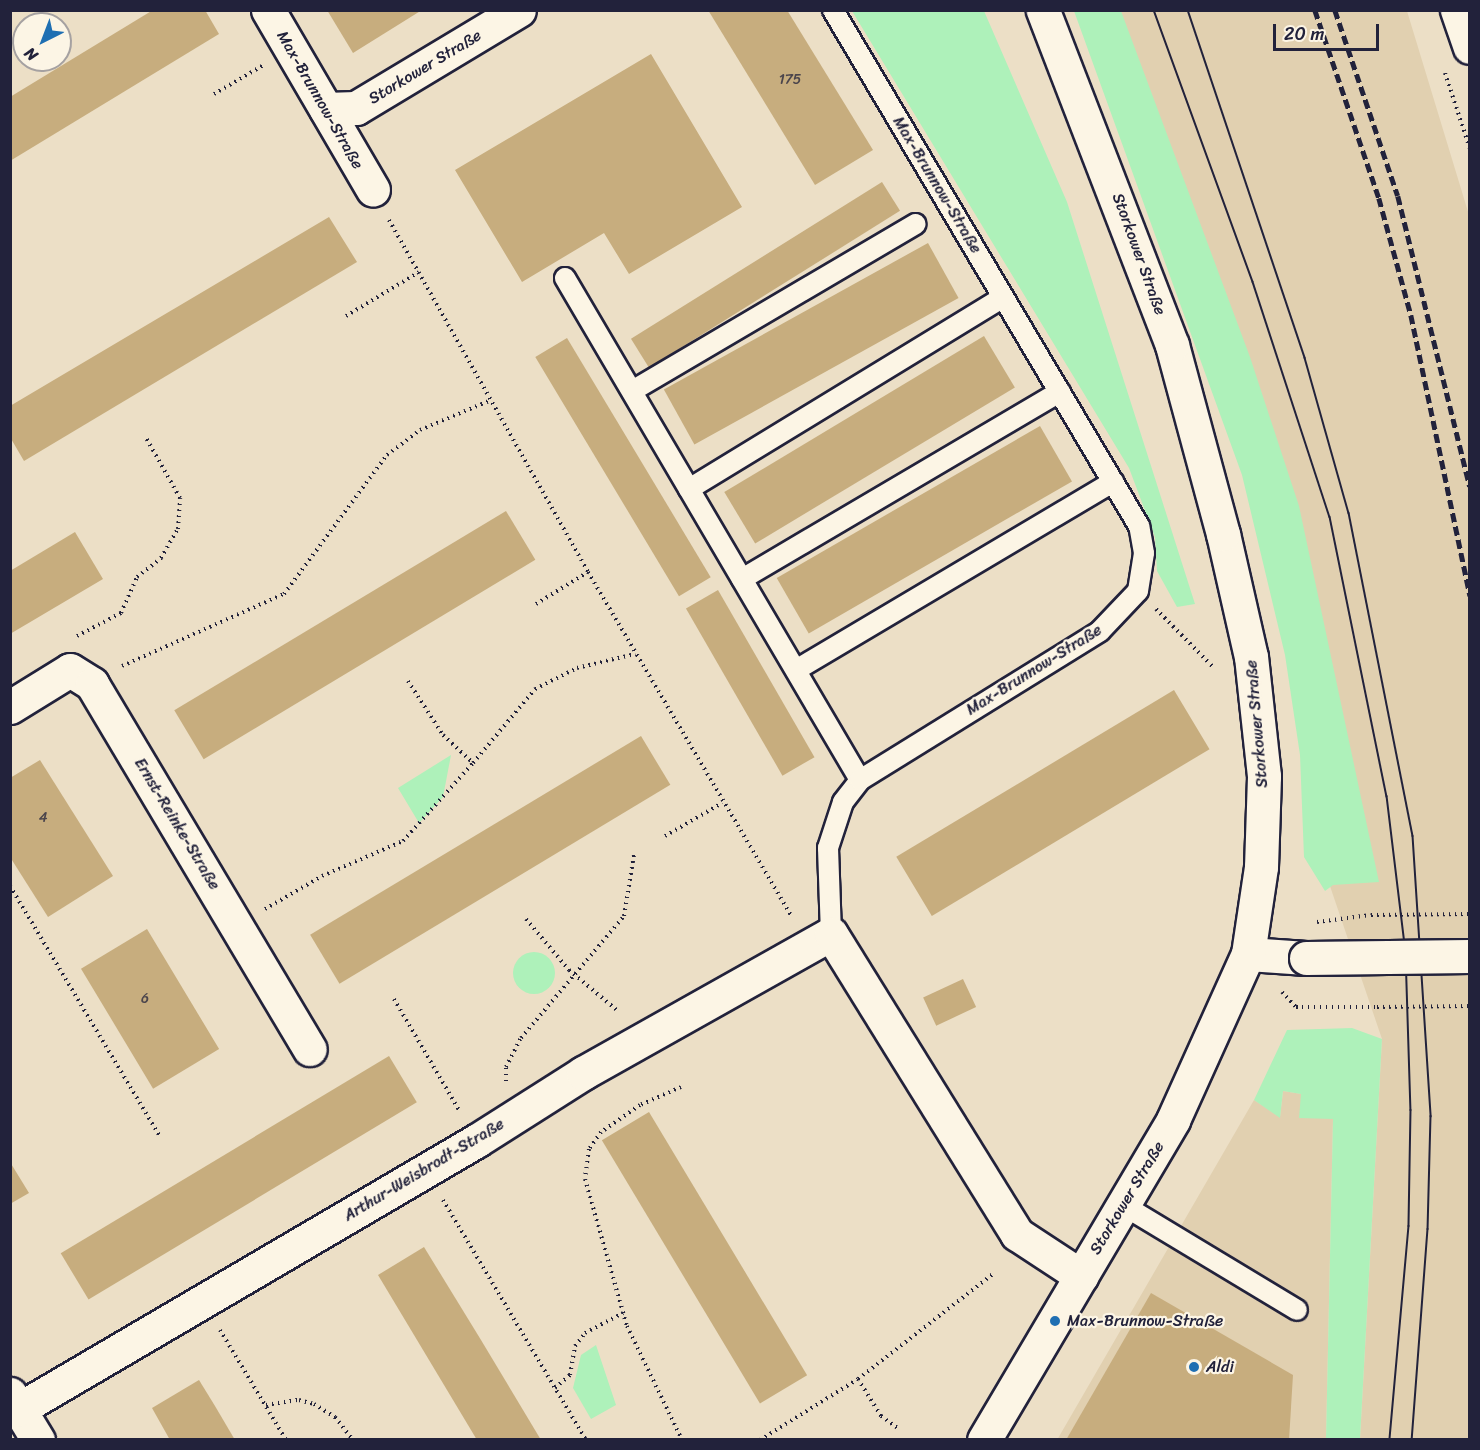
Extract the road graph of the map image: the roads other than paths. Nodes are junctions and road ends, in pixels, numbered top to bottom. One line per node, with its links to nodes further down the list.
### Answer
1 (268, 10): 7 (street, Max-Brunnow-Straße)
2 (519, 10): 7 (street, Storkower Straße)
3 (833, 10): 11 (lane, Max-Brunnow-Straße)
4 (1043, 10): 21 (street, Storkower Straße)
5 (1457, 10): 6 (street)
6 (1470, 47)
7 (326, 109): 8 (street, Max-Brunnow-Straße)
8 (373, 190)
9 (916, 224): 12 (lane)
10 (566, 278): 12 (lane)
11 (1004, 297): 13 (lane, Max-Brunnow-Straße); 15 (lane)
12 (632, 392): 15 (lane)
13 (1060, 392): 14 (lane, Max-Brunnow-Straße); 16 (lane)
14 (1113, 482): 17 (lane); 19 (lane, Max-Brunnow-Straße)
15 (690, 489): 16 (lane)
16 (742, 579): 17 (lane)
17 (796, 670): 19 (lane)
18 (10, 707): 23 (street, Ernst-Reinke-Straße)
19 (860, 780): 20 (lane, Max-Brunnow-Straße)
20 (831, 934): 25 (street, Max-Brunnow-Straße); 27 (street, Arthur-Weisbrodt-Straße)
21 (1248, 954): 22 (street, bridge); 24 (street, Storkower Straße)
22 (1470, 956)
23 (310, 1049)
24 (1123, 1205): 25 (street, Storkower Straße); 26 (lane)
25 (1081, 1276): 29 (street, Storkower Straße)
26 (1297, 1310)
27 (15, 1401): 28 (street)
28 (38, 1440)
29 (984, 1440)

